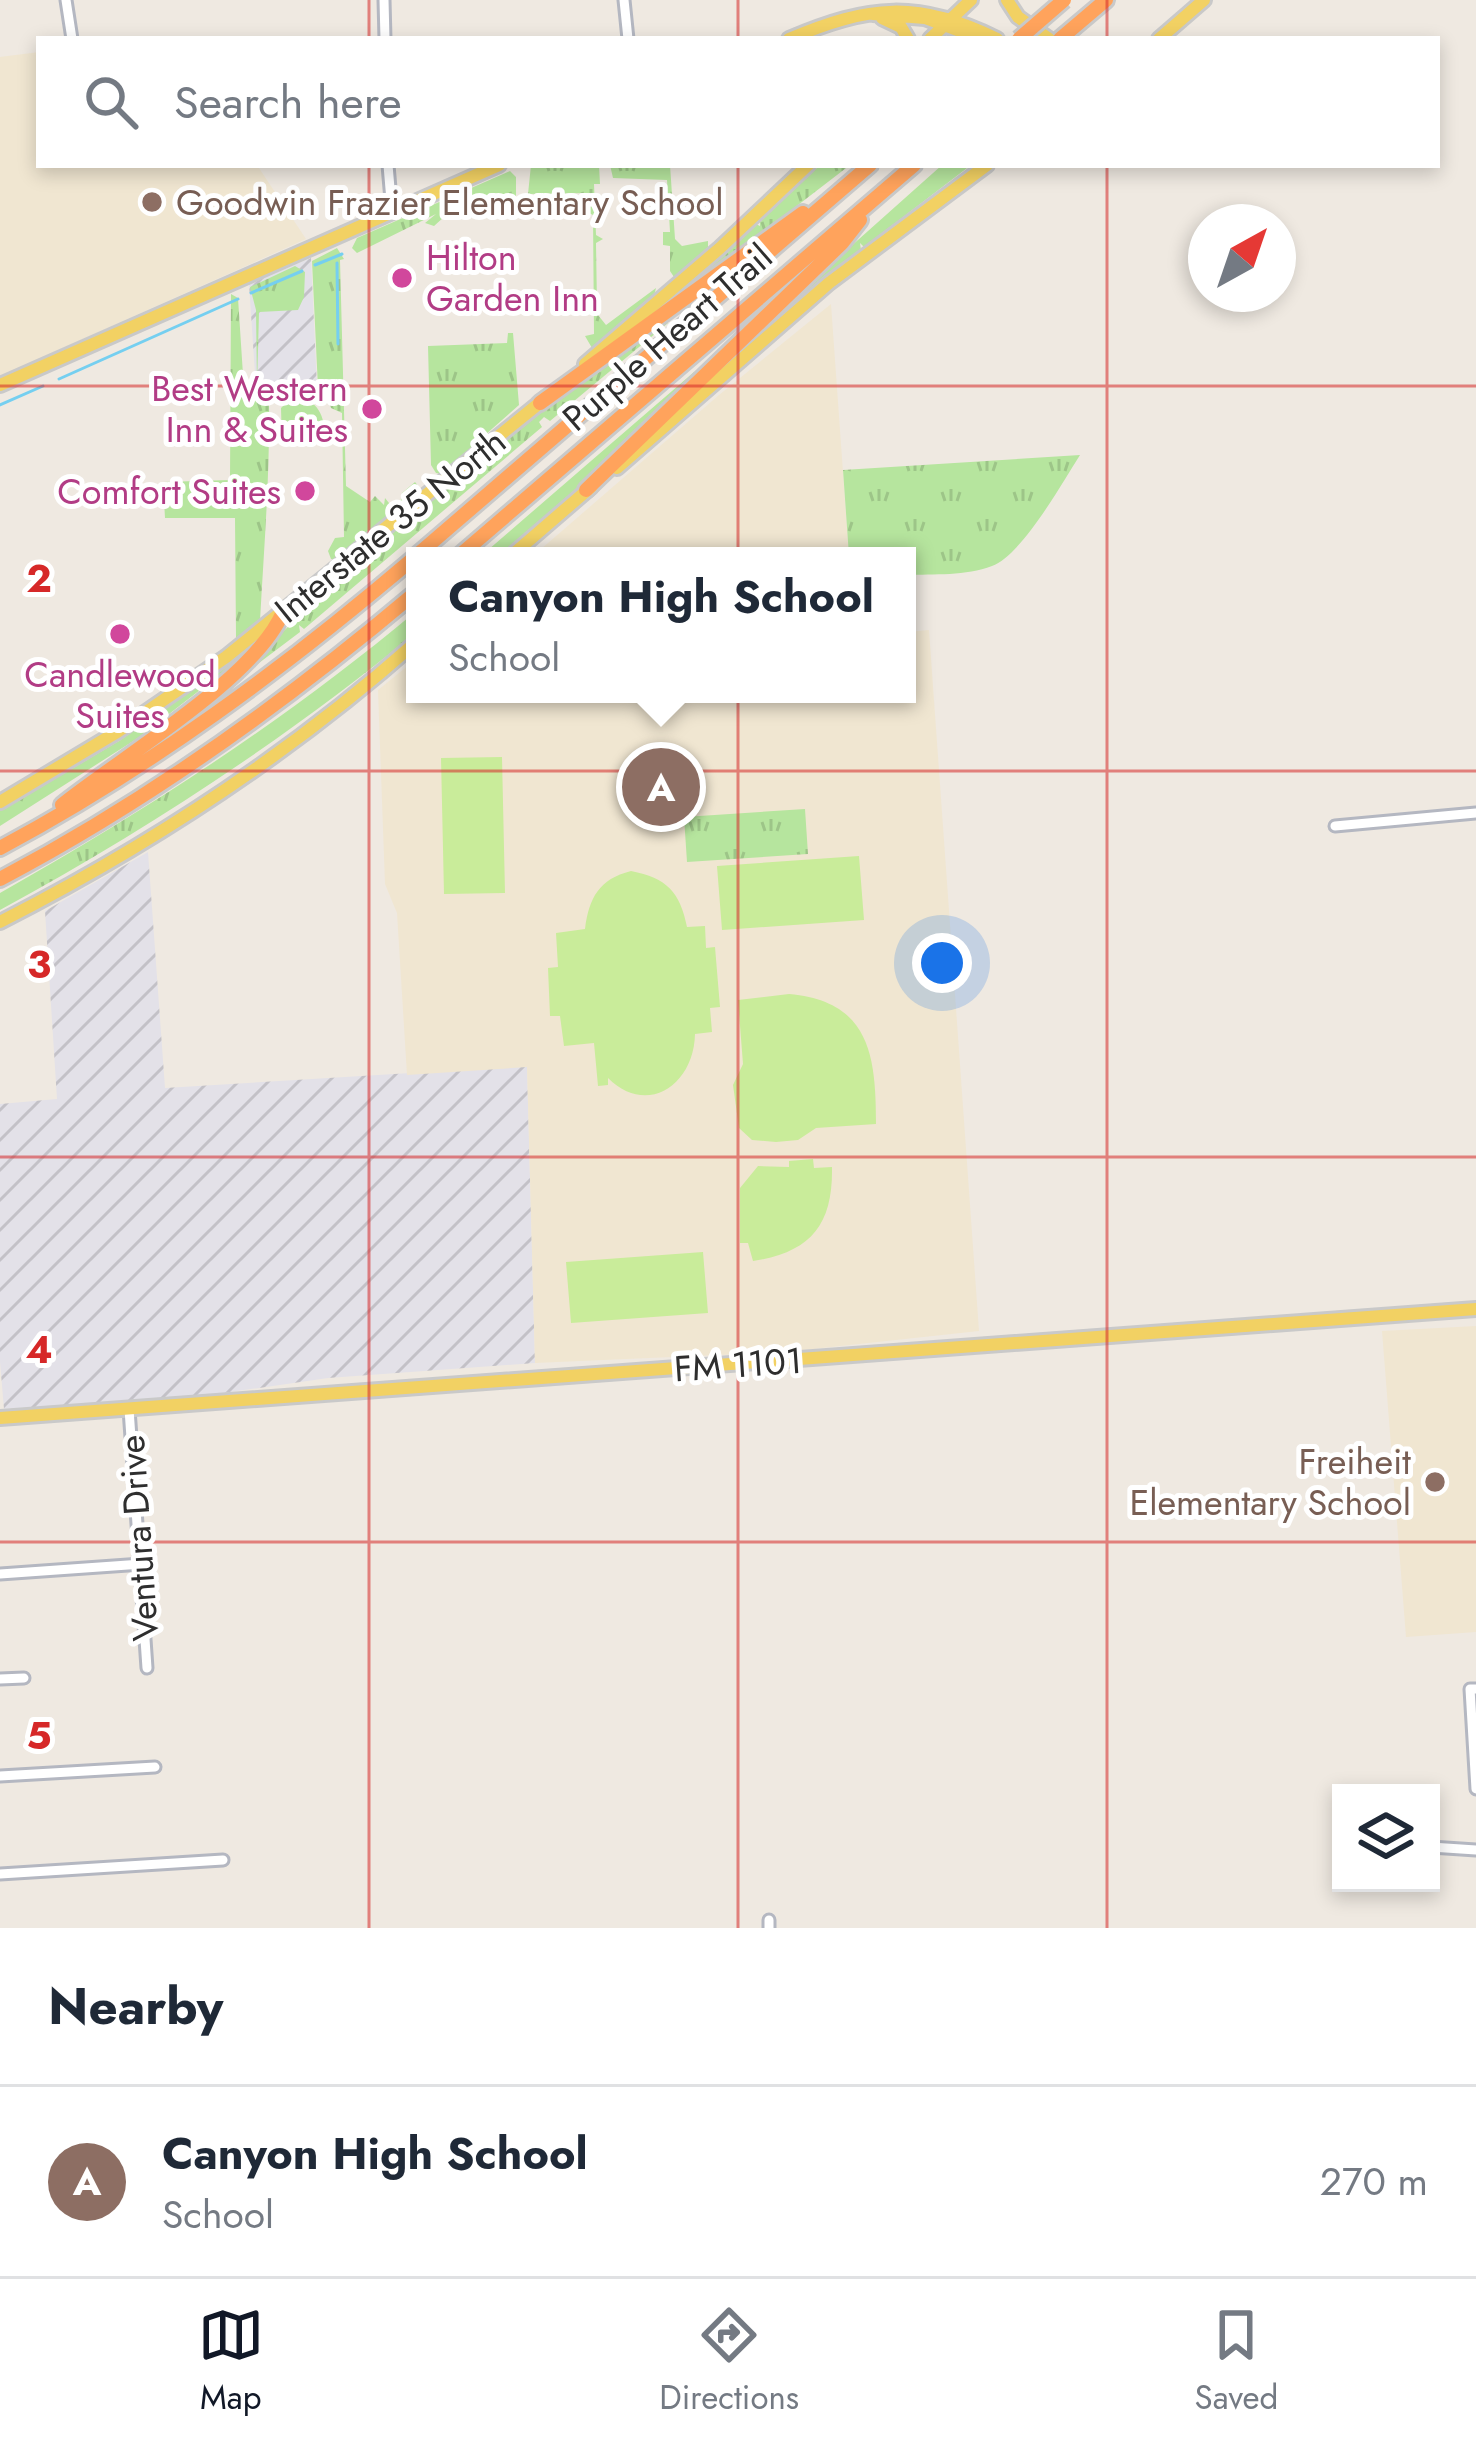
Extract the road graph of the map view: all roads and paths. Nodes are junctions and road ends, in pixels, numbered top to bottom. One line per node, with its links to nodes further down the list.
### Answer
1 (66, 0): 11 (street)
2 (384, 0): 12 (street)
3 (624, 0): 13 (street)
4 (971, 0): 10 (main road)
5 (1007, 0): 20 (main road)
6 (1064, 0): 19 (highway, bridge)
7 (1106, 0): 21 (highway)
8 (1204, 0): 22 (main road)
9 (868, 13): 10 (main road); 14 (main road); 15 (main road)
10 (949, 20): 16 (main road); 17 (main road); 18 (main road)
11 (72, 36)
12 (385, 36)
13 (628, 36)
14 (798, 36)
15 (906, 36)
16 (934, 36)
17 (976, 36)
18 (989, 36)
19 (1022, 36)
20 (1045, 36)
21 (1063, 36)
22 (1162, 36)
23 (388, 168): 31 (street)
24 (492, 168): 31 (main road)
25 (805, 168): 33 (main road, Interstate 35 North)
26 (866, 168): 29 (highway, Purple Heart Trail)
27 (911, 168): 30 (highway, Purple Heart Trail)
28 (983, 168): 34 (main road)
29 (838, 191): 33 (highway); 35 (highway, Purple Heart Trail)
30 (878, 197): 34 (highway); 36 (highway, Purple Heart Trail)
31 (392, 212): 32 (main road)
32 (0, 385)
33 (540, 403): 40 (main road, Interstate 35 North)
34 (586, 490): 37 (main road)
35 (426, 547)
36 (470, 547)
37 (522, 547)
38 (406, 564): 45 (highway, Purple Heart Trail)
39 (406, 600): 47 (highway)
40 (283, 612): 42 (main road, Interstate 35 North); 45 (highway)
41 (406, 651): 48 (main road)
42 (0, 802)
43 (1476, 813): 44 (street)
44 (1334, 826)
45 (25, 835): 46 (highway, Purple Heart Trail)
46 (0, 848)
47 (0, 879)
48 (0, 922)
49 (1476, 1310): 50 (main road, FM 1101 / FM 1101)
50 (129, 1409): 51 (main road, FM 1101 / FM 1101); 52 (street, Ventura Drive)
51 (0, 1418)
52 (142, 1564): 53 (street); 54 (street, Ventura Drive)
53 (0, 1574)
54 (147, 1668)
55 (24, 1678): 56 (street)
56 (0, 1679)
57 (1473, 1689): 60 (street)
58 (155, 1768): 59 (street)
59 (0, 1776)
60 (1476, 1789)
61 (1440, 1846): 62 (street)
62 (1476, 1847)
63 (223, 1860): 64 (street)
64 (0, 1874)

